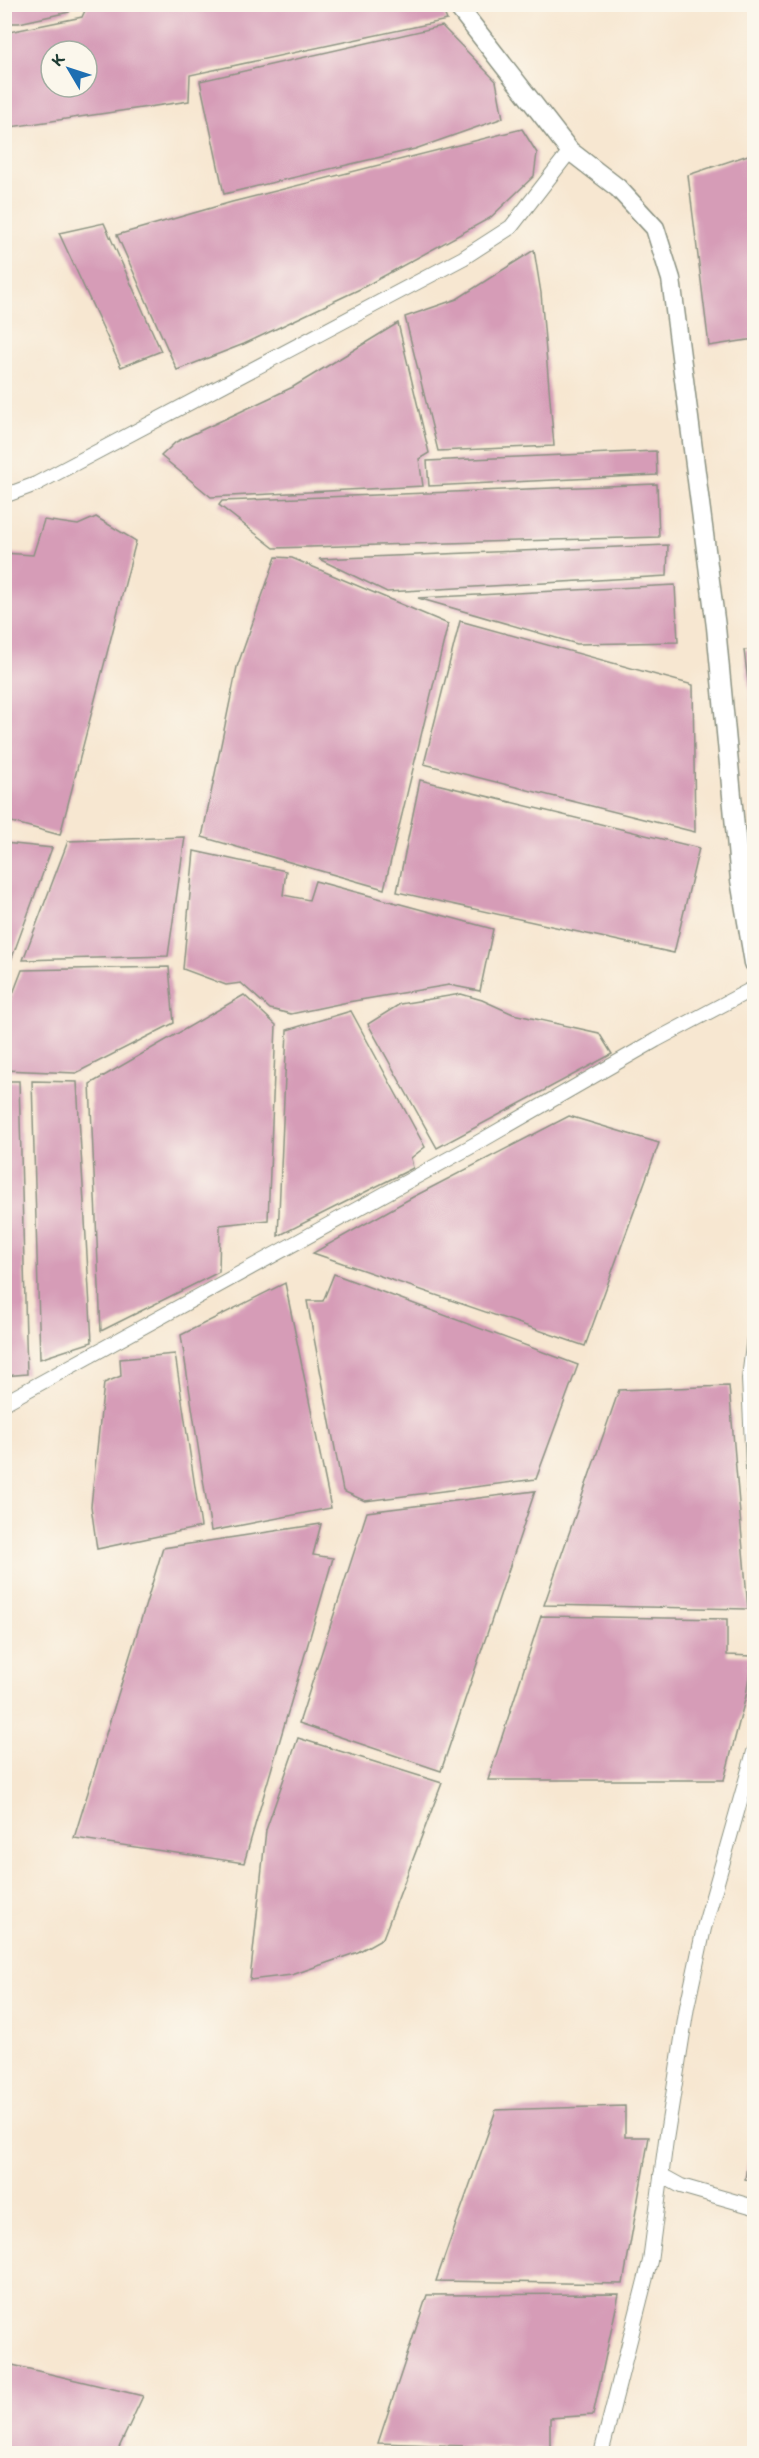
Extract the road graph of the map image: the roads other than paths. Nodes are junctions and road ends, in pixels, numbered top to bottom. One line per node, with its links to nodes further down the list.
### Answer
1 (456, 4): 2 (street)
2 (570, 151): 3 (street); 4 (street)
3 (4, 496)
4 (754, 963)
5 (754, 988): 7 (street)
6 (754, 1337): 8 (street)
7 (4, 1403)
8 (754, 1490)
9 (754, 1752): 10 (street)
10 (661, 2175): 11 (street); 12 (street)
11 (754, 2207)
12 (600, 2454)

